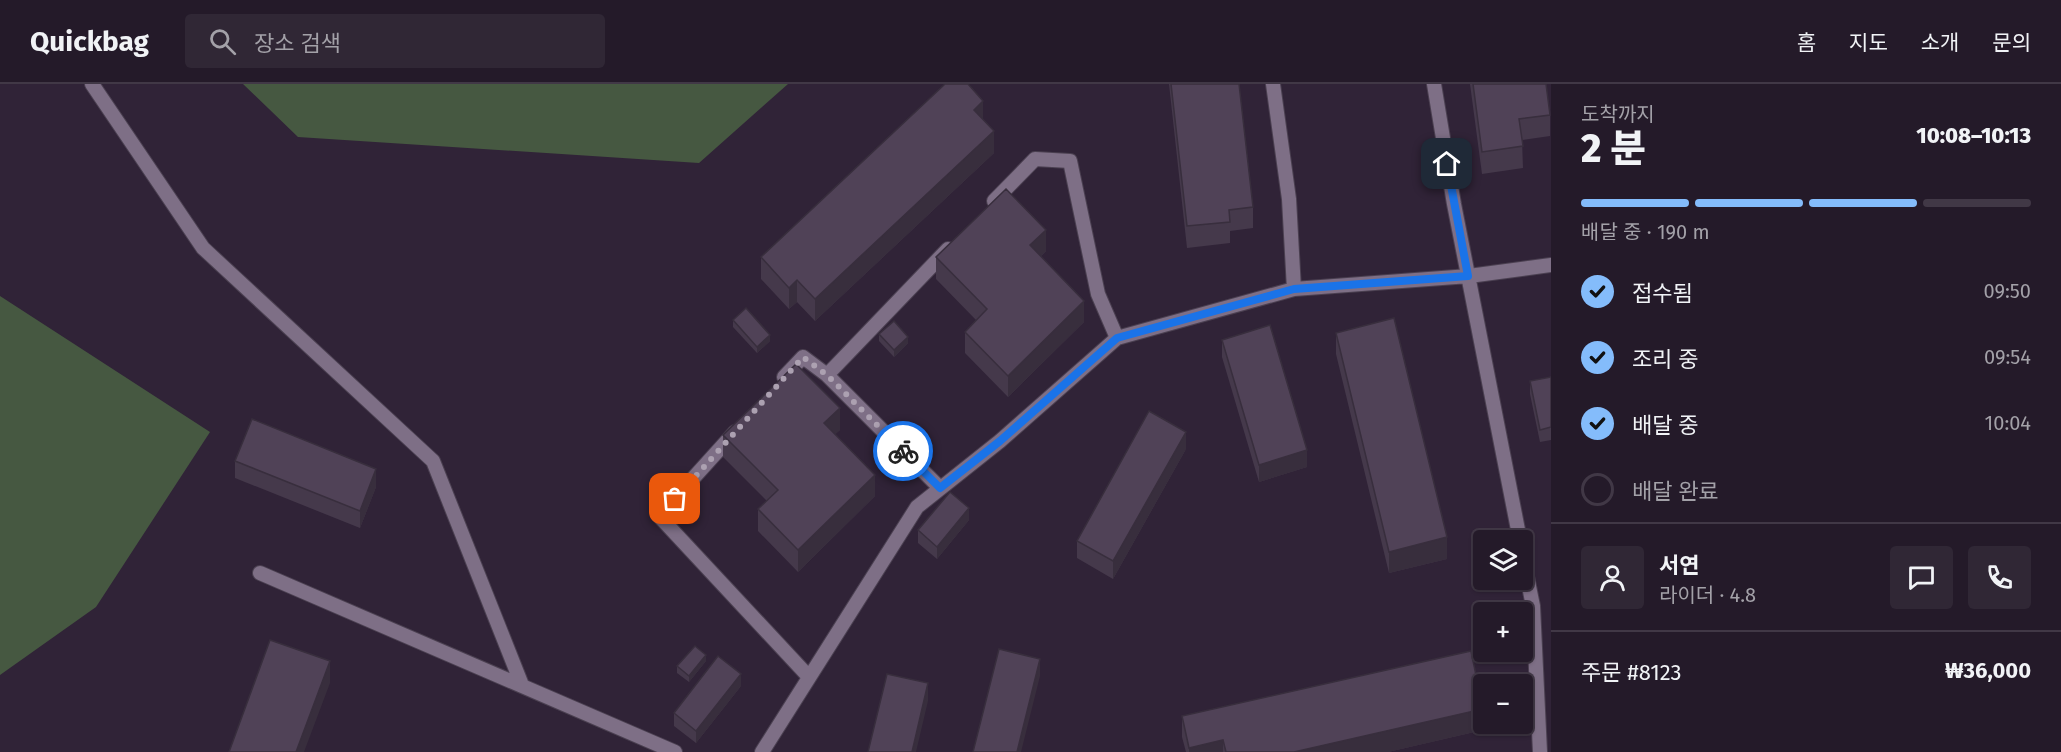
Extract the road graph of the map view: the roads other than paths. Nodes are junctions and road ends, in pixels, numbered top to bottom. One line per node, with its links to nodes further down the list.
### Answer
1 (92, 84): 18 (lane)
2 (1274, 84): 8 (lane)
3 (1434, 84): 7 (lane)
4 (987, 209): 9 (lane)
5 (955, 242): 10 (lane)
6 (1551, 265): 7 (lane)
7 (1468, 276): 8 (lane); 14 (lane)
8 (1294, 289): 9 (lane)
9 (1117, 338): 13 (lane)
10 (827, 375): 11 (lane); 13 (lane)
11 (779, 383)
12 (747, 419): 17 (lane)
13 (940, 488): 17 (lane)
14 (1518, 530)
15 (260, 573): 18 (lane)
16 (1530, 590): 21 (lane)
17 (809, 677): 20 (lane)
18 (522, 685): 19 (lane)
19 (675, 752)
20 (762, 752)
21 (1540, 752)

